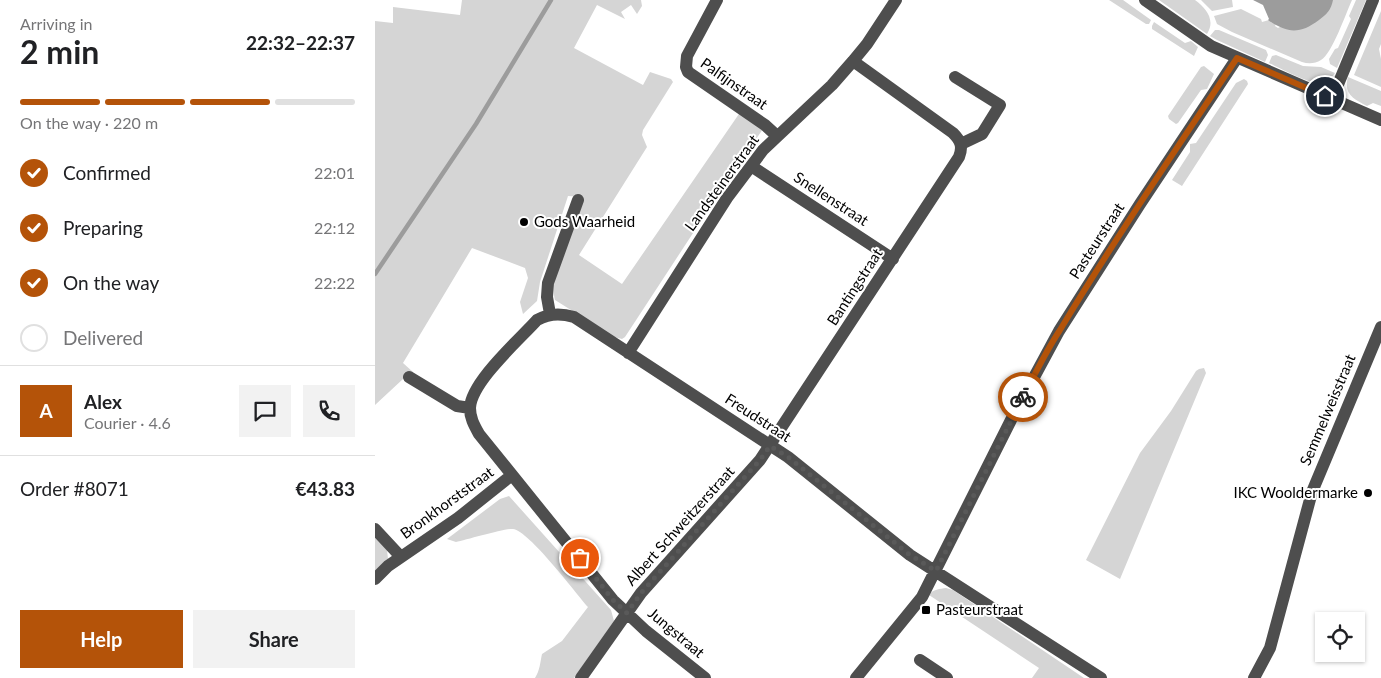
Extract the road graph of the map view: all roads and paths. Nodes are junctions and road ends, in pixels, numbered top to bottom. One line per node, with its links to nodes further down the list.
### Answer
1 (717, 0): 10 (street, Palfijnstraat)
2 (896, 0): 6 (street, Landsteinerstraat)
3 (1145, 0): 5 (street)
4 (1373, 0): 8 (street)
5 (1237, 58): 8 (street); 24 (street, Pasteurstraat)
6 (853, 62): 10 (street, Landsteinerstraat); 11 (street)
7 (955, 77): 11 (street)
8 (1332, 98): 9 (street)
9 (1381, 120)
10 (777, 136): 12 (street, Landsteinerstraat)
11 (961, 144): 14 (street, Bantingstraat)
12 (751, 166): 14 (street, Snellenstraat); 17 (street, Landsteinerstraat)
13 (578, 200): 15 (street)
14 (893, 259): 20 (street, Bantingstraat)
15 (550, 314): 17 (street, Freudstraat); 19 (street)
16 (1381, 327): 33 (street, Semmelweisstraat)
17 (629, 353): 20 (street, Freudstraat)
18 (409, 377): 19 (street)
19 (470, 408): 21 (street)
20 (770, 446): 24 (street, Freudstraat); 26 (street, Albert Schweitzerstraat)
21 (512, 475): 23 (street, Bronkhorststraat); 26 (street)
22 (375, 529): 23 (street, Bronkhorststraat)
23 (401, 557): 25 (street, Bronkhorststraat)
24 (936, 571): 30 (street, Pasteurstraat); 32 (street, Freudstraat)
25 (375, 579)
26 (627, 613): 28 (street, Albert Schweitzerstraat); 29 (street, Jungstraat)
27 (920, 660): 31 (street)
28 (581, 678)
29 (705, 678)
30 (856, 678)
31 (947, 678)
32 (1101, 678)
33 (1254, 678)

